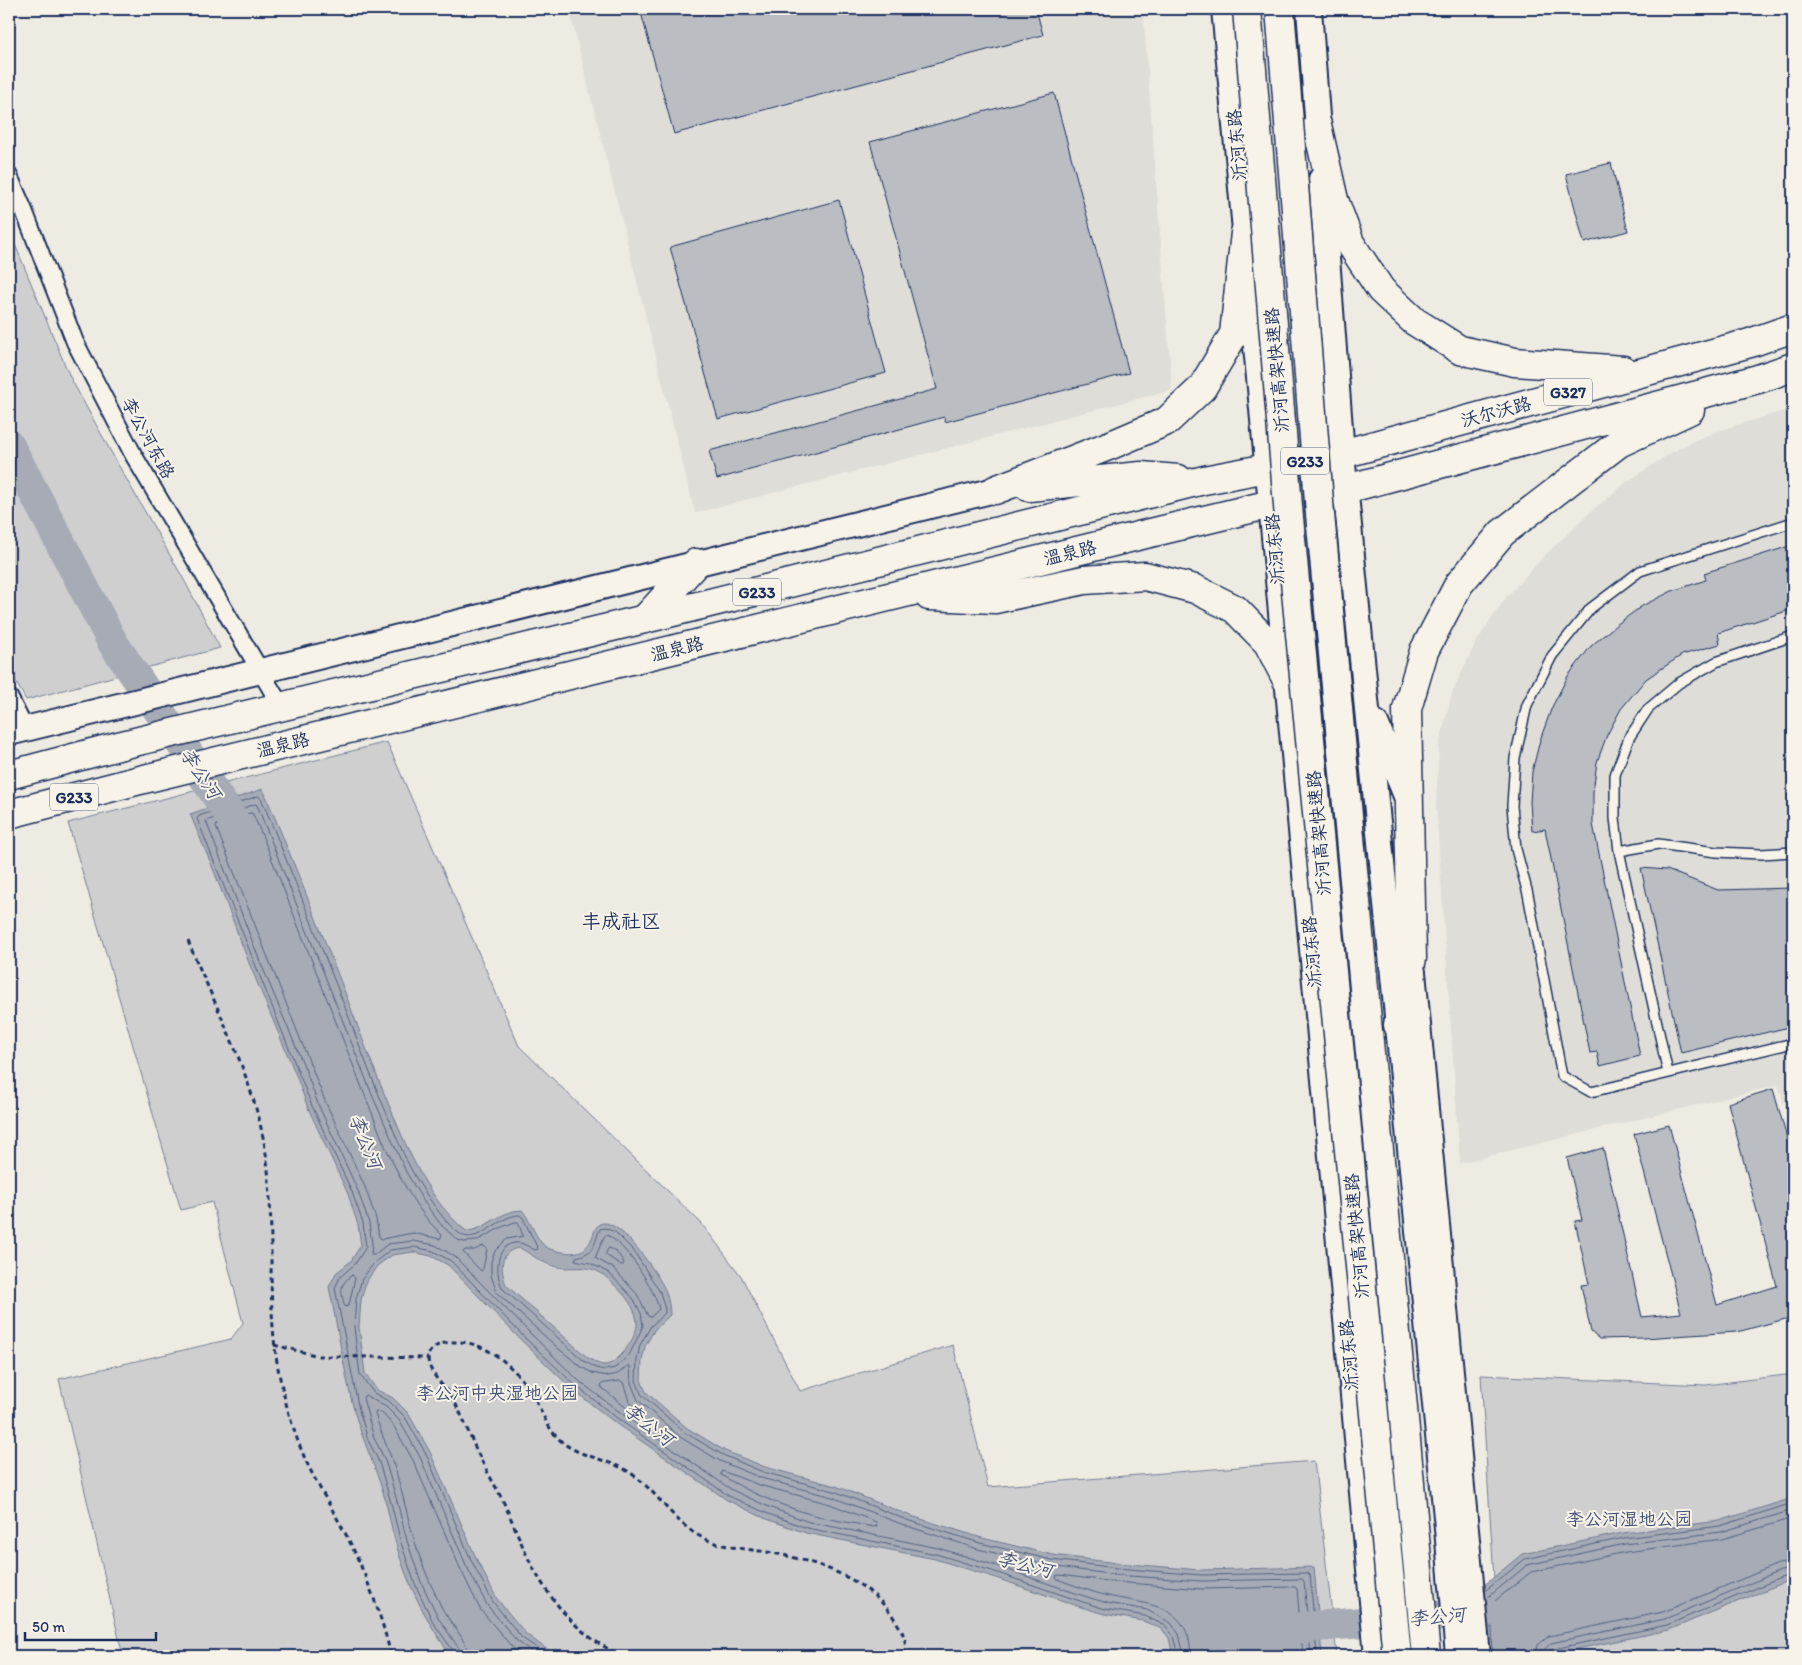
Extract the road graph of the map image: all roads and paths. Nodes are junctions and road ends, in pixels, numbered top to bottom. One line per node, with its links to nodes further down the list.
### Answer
1 (1224, 9): 7 (main road, 沂河东路)
2 (1247, 9): 50 (highway, 沂河高架快速路, bridge)
3 (1280, 9): 51 (highway, 沂河高架快速路, bridge)
4 (1309, 9): 5 (main road)
5 (1317, 125): 10 (highway); 12 (main road)
6 (9, 176): 25 (street, 李公河东路)
7 (1245, 233): 13 (main road, 沂河东路); 16 (highway)
8 (1793, 328): 10 (highway, 沃尔沃路 / G327)
9 (1793, 367): 11 (highway, 沃尔沃路 / G327)
10 (1645, 372): 12 (highway, 沃尔沃路 / G327)
11 (1758, 379): 15 (highway, 沃尔沃路 / G327); 32 (highway)
12 (1342, 454): 13 (highway, 温泉路 / G233); 15 (main road)
13 (1267, 468): 14 (highway, 温泉路 / G233); 17 (main road, 沂河东路)
14 (1204, 480): 16 (highway); 23 (highway, 温泉路 / G233)
15 (1346, 489): 17 (highway, 温泉路 / G233); 28 (main road)
16 (995, 490): 20 (main road)
17 (1271, 504): 19 (highway, 温泉路 / G233); 26 (main road, 沂河东路)
18 (1793, 522): 40 (lane)
19 (1142, 535): 21 (highway); 22 (highway, 温泉路 / G233)
20 (696, 563): 23 (highway); 25 (main road)
21 (1084, 580): 22 (highway); 26 (highway)
22 (898, 595): 33 (highway, 温泉路 / G233)
23 (645, 619): 29 (highway, 温泉路 / G233)
24 (1793, 636): 34 (lane)
25 (261, 672): 29 (street, 李公河东路); 30 (main road)
26 (1287, 680): 49 (main road, 沂河东路)
27 (9, 697): 30 (street)
28 (1366, 699): 32 (main road); 38 (main road)
29 (281, 706): 31 (highway, 温泉路 / G233)
30 (17, 731)
31 (9, 775)
32 (1409, 802): 37 (highway)
33 (9, 814)
34 (1619, 851): 35 (lane); 40 (lane)
35 (1793, 852)
36 (188, 942): 41 (path)
37 (1412, 958): 38 (highway); 43 (main road)
38 (1398, 1025): 43 (main road)
39 (1793, 1043): 40 (lane)
40 (1668, 1073)
41 (274, 1345): 42 (path); 44 (path)
42 (428, 1358): 45 (path); 48 (path)
43 (1455, 1512): 52 (main road); 53 (main road)
44 (391, 1656)
45 (624, 1656)
46 (757, 1656): 47 (path)
47 (818, 1656)
48 (905, 1656)
49 (1377, 1656)
50 (1397, 1656)
51 (1426, 1656)
52 (1458, 1656)
53 (1478, 1656)

